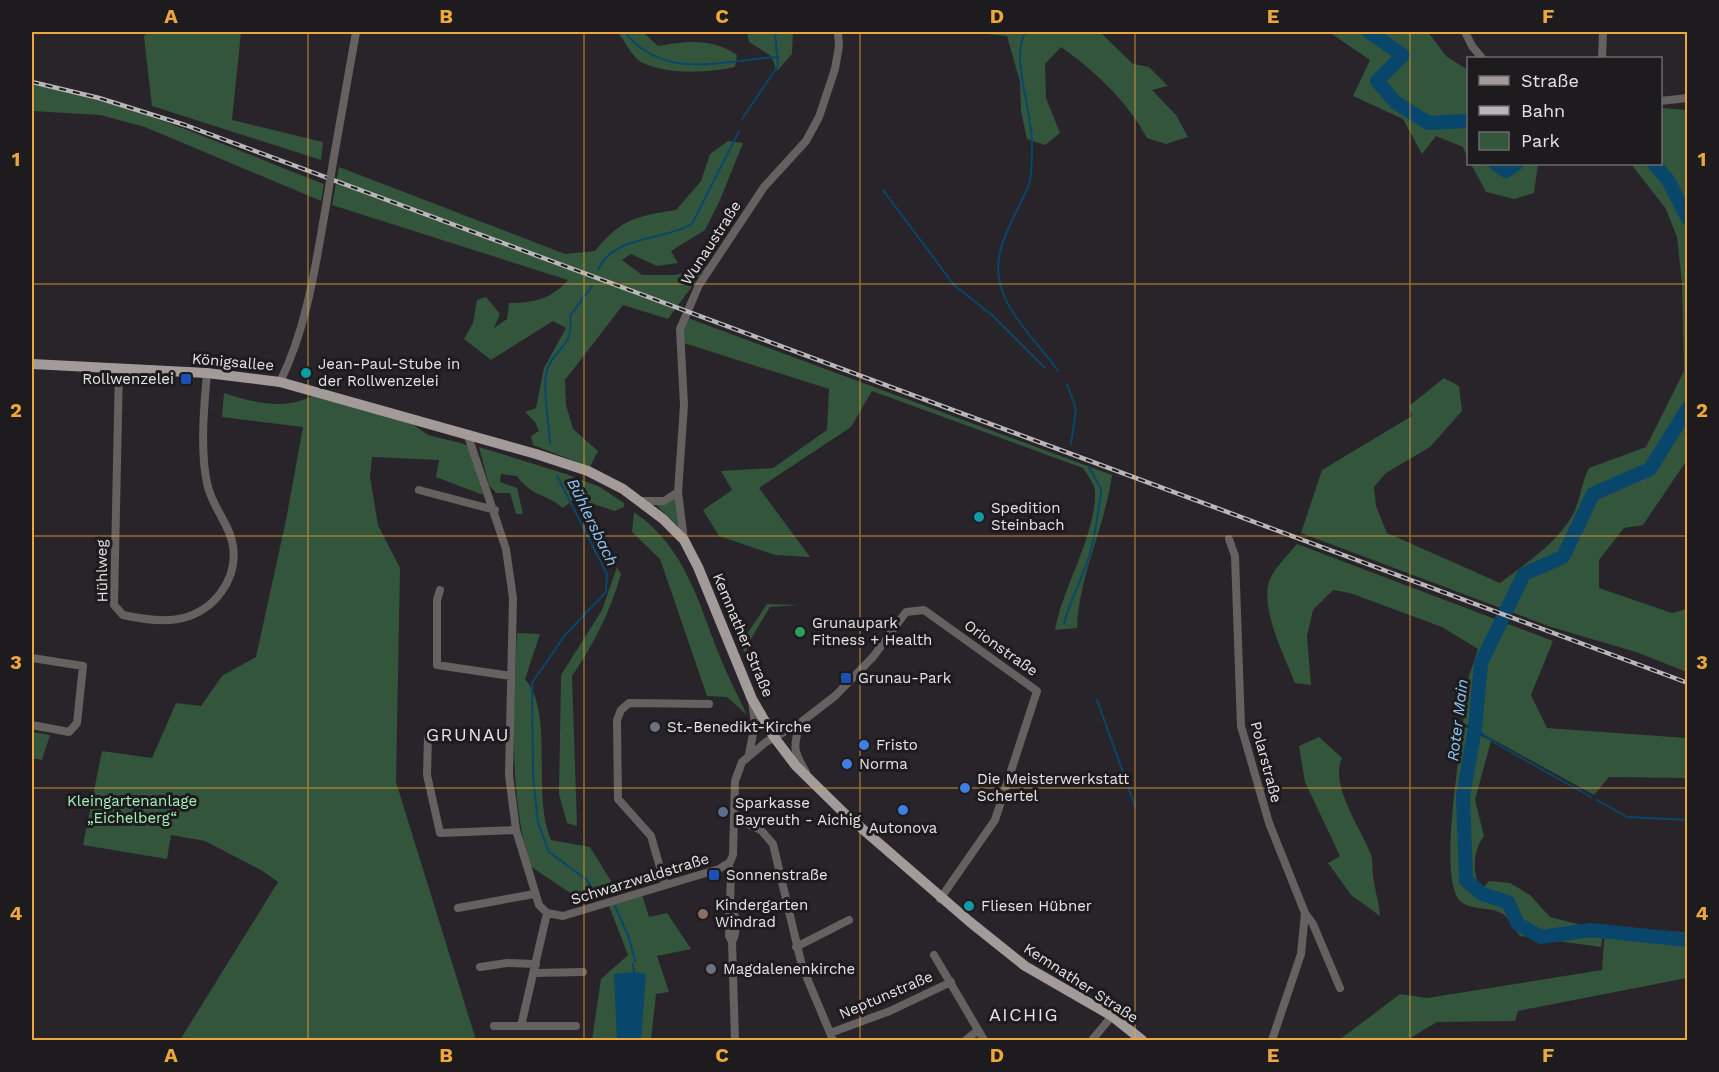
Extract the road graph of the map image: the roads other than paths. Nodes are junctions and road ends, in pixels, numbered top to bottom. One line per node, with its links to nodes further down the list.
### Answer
1 (356, 32): 12 (street, Königsallee, bridge)
2 (838, 32): 15 (street, Wunaustraße)
3 (1465, 32): 5 (street)
4 (1603, 32): 6 (street)
5 (1481, 57)
6 (1602, 57)
7 (1688, 98): 8 (street)
8 (1662, 101)
9 (32, 364): 10 (main road, Königsallee)
10 (119, 368): 11 (main road, Königsallee); 11 (street, Hühlweg)
11 (207, 373): 12 (main road, Königsallee)
12 (280, 382): 13 (main road, Kemnather Straße)
13 (468, 436): 16 (main road, Kemnather Straße); 17 (street)
14 (419, 490): 17 (street)
15 (678, 492): 16 (street); 19 (street, Wunaustraße)
16 (640, 501): 19 (main road, Kemnather Straße)
17 (495, 510): 22 (street)
18 (1229, 539): 39 (street, Polarstraße)
19 (684, 540): 23 (main road, Kemnather Straße)
20 (440, 590): 22 (street)
21 (32, 658): 26 (street)
22 (511, 676): 32 (street)
23 (752, 699): 28 (main road, Kemnather Straße); 29 (street)
24 (709, 704): 34 (street)
25 (800, 723): 28 (street, Orionstraße); 30 (street); 36 (street, Orionstraße)
26 (32, 725)
27 (428, 736): 32 (street)
28 (774, 737): 29 (street, Orionstraße); 30 (main road, Kemnather Straße)
29 (749, 754): 31 (street)
30 (814, 784): 36 (main road, Kemnather Straße)
31 (735, 818): 33 (street); 41 (street)
32 (516, 830): 35 (street)
33 (728, 864): 34 (street, Schwarzwaldstraße); 54 (street)
34 (665, 885): 38 (street, Schwarzwaldstraße)
35 (534, 894): 37 (street); 38 (street)
36 (940, 899): 48 (main road, Kemnather Straße)
37 (458, 908)
38 (547, 913): 44 (street)
39 (1305, 913): 47 (street, Polarstraße); 59 (street, Polarstraße)
40 (849, 920): 41 (street)
41 (796, 947): 53 (street)
42 (934, 955): 46 (street)
43 (480, 967): 44 (street)
44 (535, 969): 45 (street); 50 (street)
45 (583, 972)
46 (951, 982): 52 (street); 53 (street, Neptunstraße)
47 (1340, 988)
48 (1112, 1016): 57 (street); 58 (main road, Kemnather Straße)
49 (494, 1026): 50 (street)
50 (522, 1026): 51 (street)
51 (576, 1026)
52 (978, 1030): 55 (street); 56 (street)
53 (832, 1037)
54 (735, 1041)
55 (966, 1041)
56 (984, 1041)
57 (1092, 1041)
58 (1142, 1041)
59 (1272, 1041)

